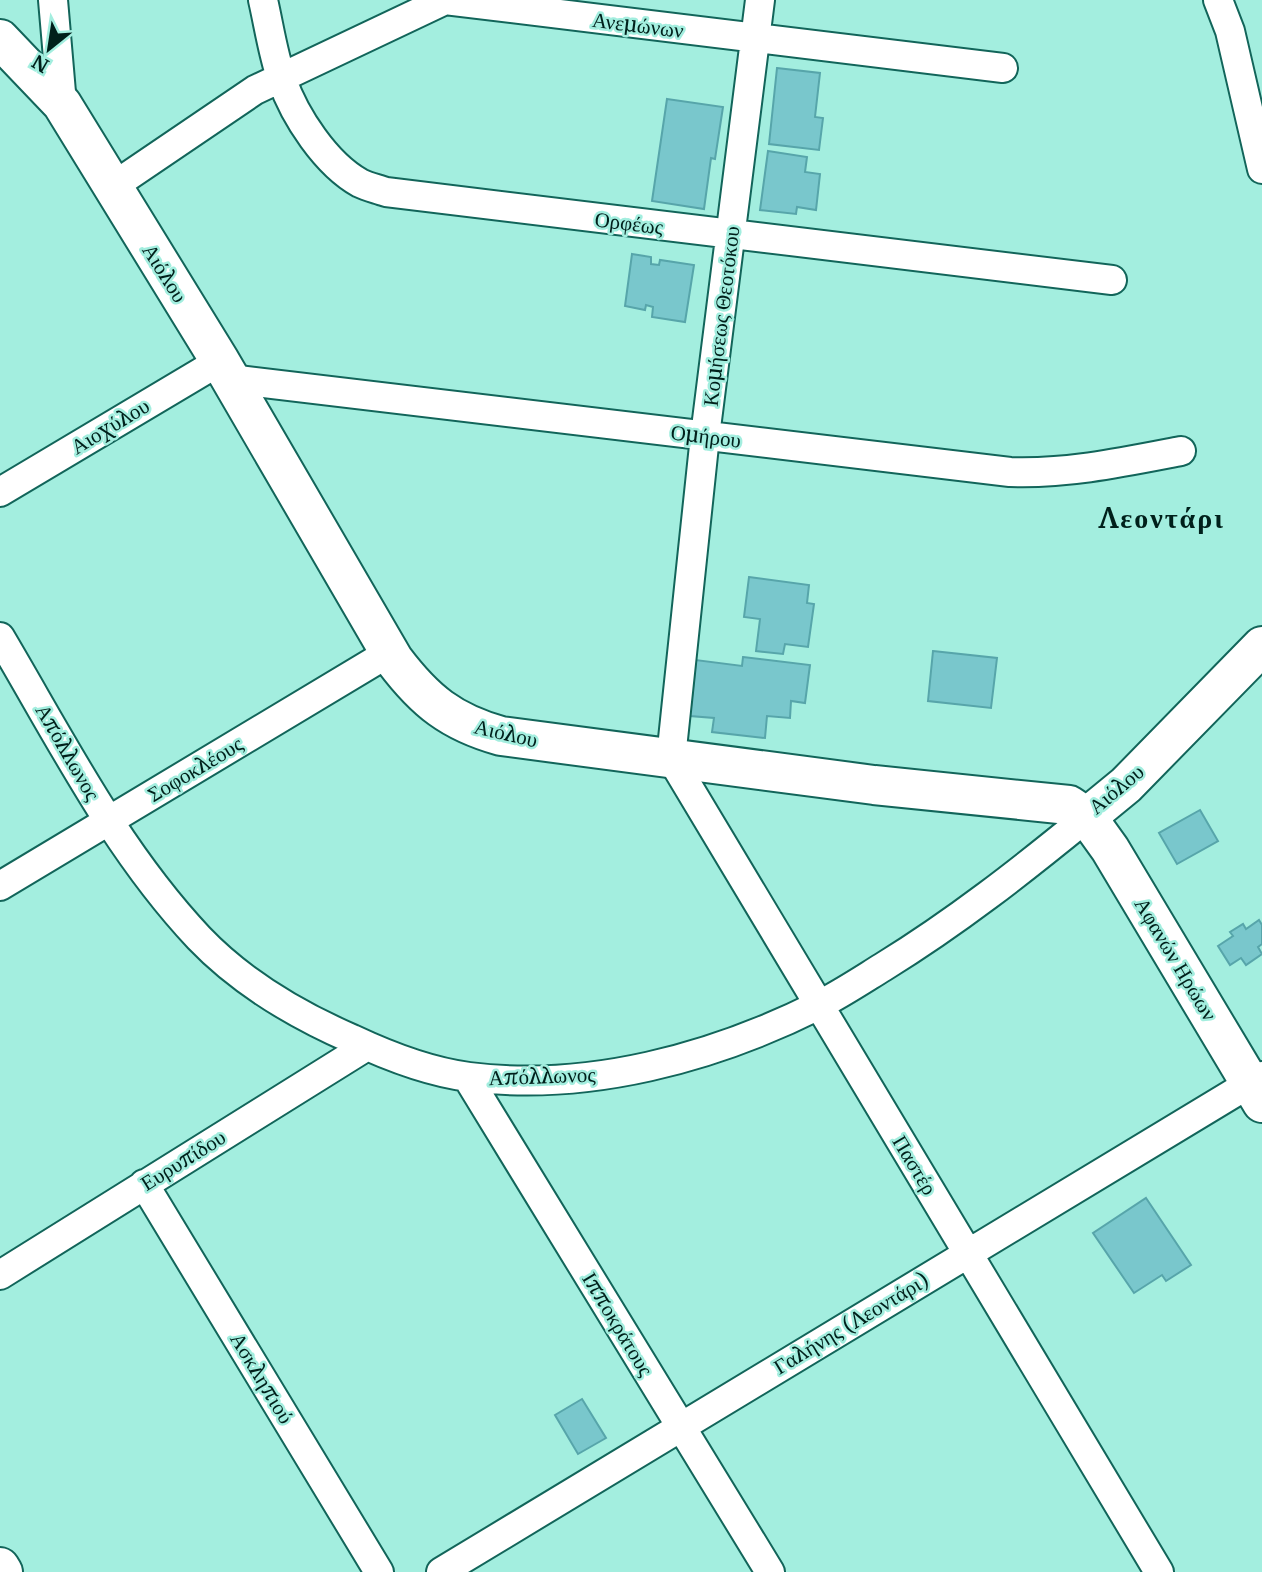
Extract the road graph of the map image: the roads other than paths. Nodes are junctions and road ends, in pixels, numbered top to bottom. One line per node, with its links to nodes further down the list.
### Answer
1 (53, 0): 11 (street)
2 (262, 0): 10 (street, Ορφέως)
3 (444, 0): 6 (street, Ανεμώνων); 10 (street, Ανεμώνων)
4 (760, 0): 8 (street, Κομήσεως Θεοτόκου)
5 (1218, 0): 12 (street)
6 (569, 8): 8 (street, Ανεμώνων)
7 (0, 38): 11 (street, Αιόλου)
8 (757, 40): 9 (street, Ανεμώνων); 14 (street, Κομήσεως Θεοτόκου)
9 (1003, 68)
10 (281, 78): 13 (street, Ανεμώνων); 14 (street, Ορφέως)
11 (62, 104): 13 (street, Αιόλου)
12 (1262, 169)
13 (112, 187): 16 (street, Αιόλου)
14 (731, 235): 15 (street, Ορφέως); 17 (street, Κομήσεως Θεοτόκου)
15 (1112, 279)
16 (225, 370): 17 (street, Ομήρου); 19 (street, Αιοχύλου); 22 (street, Αιόλου)
17 (705, 436): 18 (street, Ομήρου); 23 (street, Κομήσεως Θεοτόκου)
18 (1181, 451)
19 (0, 492)
20 (0, 637): 25 (street, Απόλλωνος)
21 (1262, 646): 24 (street, Αιόλου)
22 (390, 652): 23 (street, Αιόλου); 25 (street, Σοφοκλέους)
23 (671, 758): 24 (street, Αιόλου); 27 (street, Παστέρ)
24 (1087, 817): 27 (street, Απόλλωνος); 30 (street, Αφανών Ηρώων)
25 (109, 821): 26 (street, Σοφοκλέους); 28 (street, Απόλλωνος)
26 (0, 886)
27 (819, 1005): 29 (street, Απόλλωνος); 32 (street, Παστέρ)
28 (367, 1046): 29 (street, Απόλλωνος); 31 (street, Ευρυπίδου)
29 (467, 1077): 34 (street, Ιπποκράτους)
30 (1258, 1087): 32 (street, Γαλήνης (Λεοντάρι))
31 (144, 1184): 33 (street, Ευρυπίδου); 37 (street, Ασκληπιού)
32 (967, 1252): 34 (street, Γαλήνης (Λεοντάρι)); 40 (street, Παστέρ)
33 (0, 1275)
34 (681, 1427): 38 (street, Γαλήνης (Λεοντάρι)); 39 (street, Ιπποκράτους)
35 (0, 1567): 36 (street)
36 (3, 1572)
37 (379, 1572)
38 (441, 1572)
39 (769, 1572)
40 (1159, 1572)

